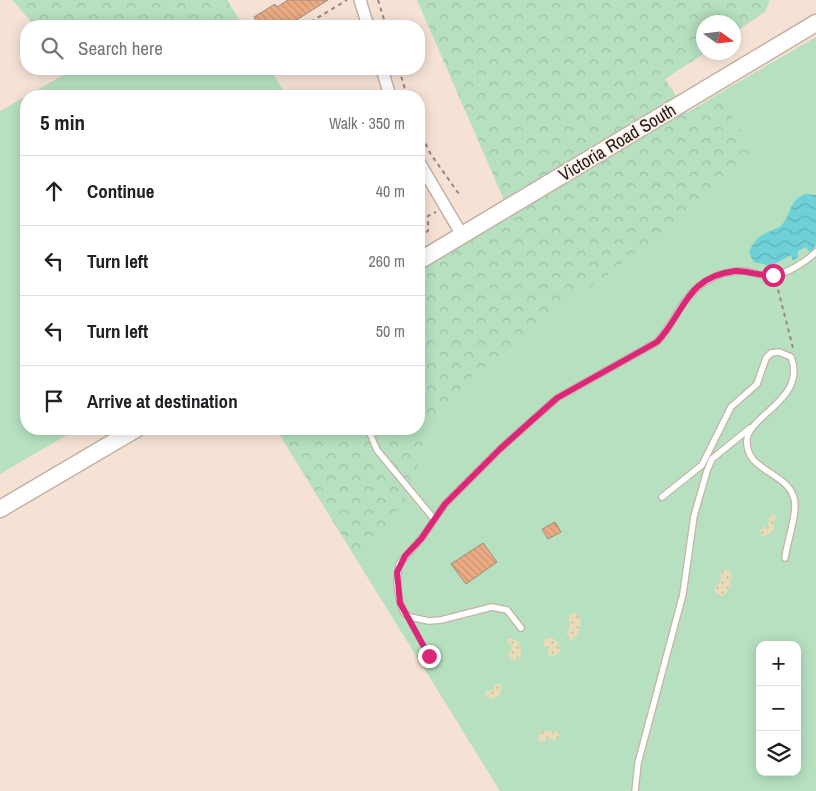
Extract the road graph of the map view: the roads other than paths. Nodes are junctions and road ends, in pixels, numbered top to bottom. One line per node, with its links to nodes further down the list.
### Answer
1 (360, 0): 2 (street)
2 (366, 20)
3 (816, 23): 7 (main road, Victoria Road South)
4 (384, 75): 5 (street)
5 (388, 90)
6 (425, 172): 7 (street)
7 (462, 235): 9 (main road, Victoria Road South)
8 (816, 252): 15 (lane)
9 (425, 257)
10 (752, 426): 13 (lane); 16 (lane); 18 (lane)
11 (126, 435): 14 (main road)
12 (371, 435): 15 (lane)
13 (662, 498)
14 (0, 510)
15 (434, 518): 17 (lane)
16 (785, 558)
17 (521, 628)
18 (635, 791)

